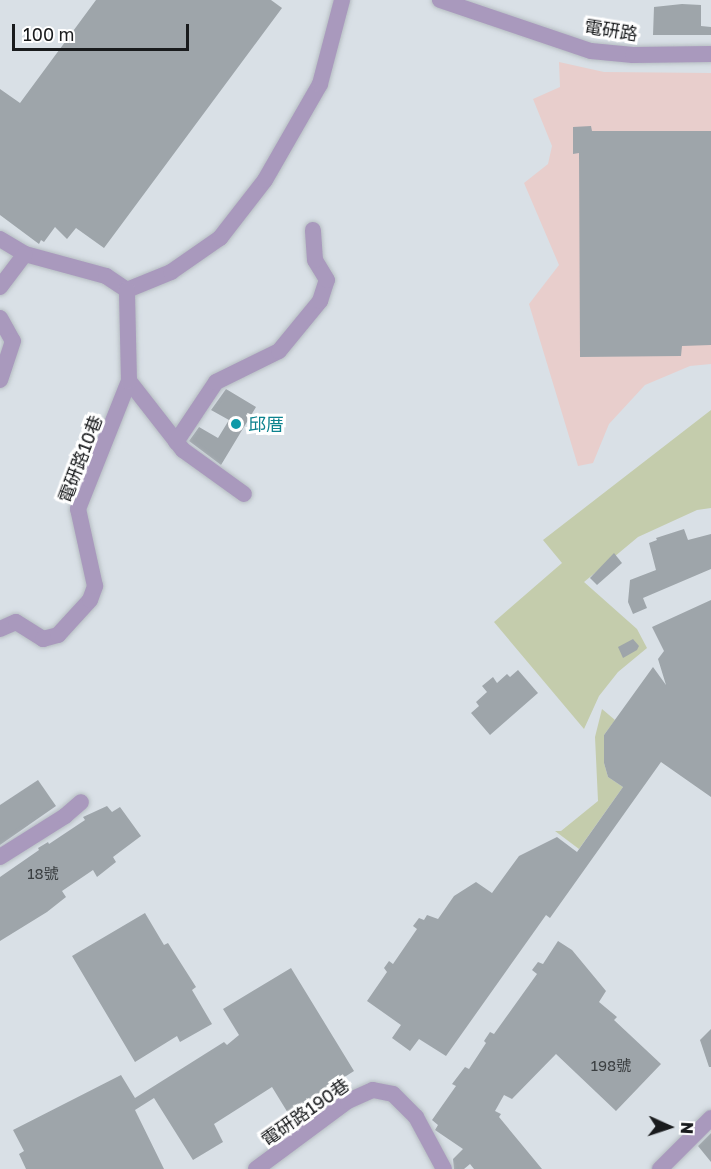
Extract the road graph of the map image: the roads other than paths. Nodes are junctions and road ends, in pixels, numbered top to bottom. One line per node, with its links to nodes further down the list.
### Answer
1 (342, 0): 10 (street)
2 (440, 0): 5 (street, 電研路)
3 (468, 0): 4 (street, 電研路)
4 (711, 43)
5 (711, 54)
6 (314, 230): 14 (street)
7 (0, 239): 8 (street)
8 (25, 254): 9 (street); 10 (street)
9 (0, 287)
10 (127, 290): 13 (street, 電研路10巷)
11 (0, 318): 12 (street)
12 (0, 380)
13 (129, 381): 14 (street); 16 (street, 電研路10巷)
14 (176, 442): 15 (street)
15 (244, 494)
16 (0, 629)
17 (81, 802): 18 (street)
18 (0, 857)
19 (711, 1118): 22 (street)
20 (256, 1169): 21 (street, 電研路190巷)
21 (444, 1169)
22 (660, 1169)

